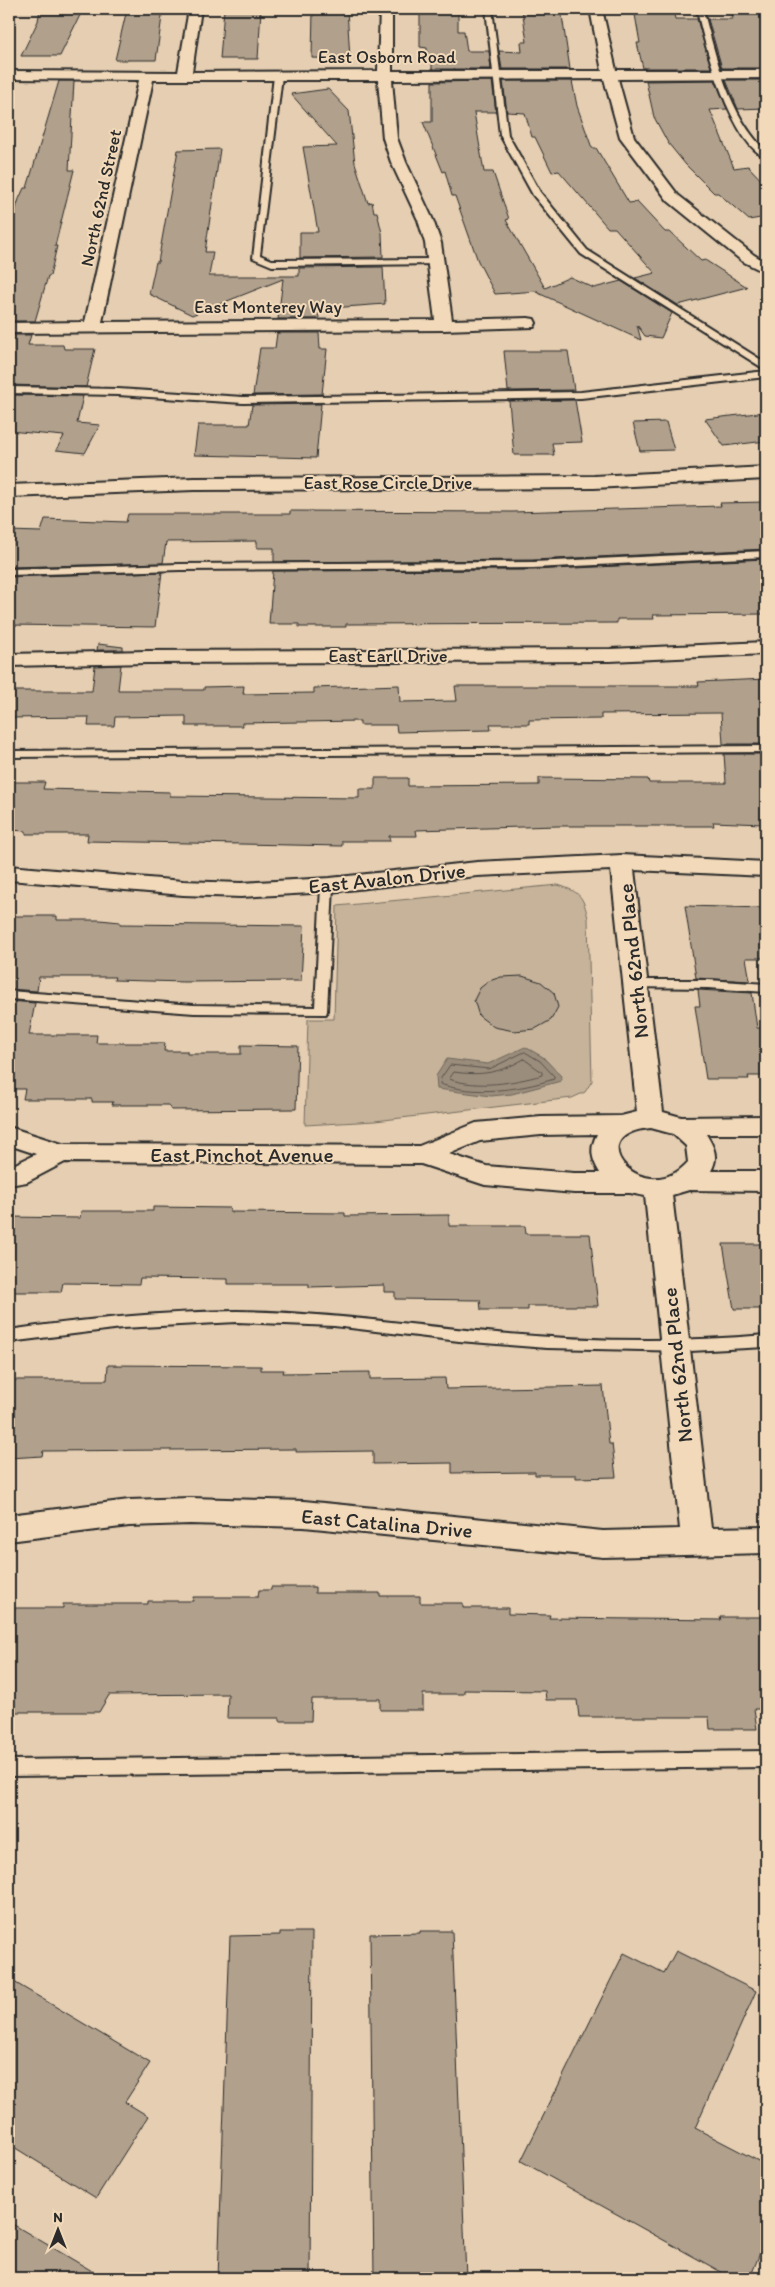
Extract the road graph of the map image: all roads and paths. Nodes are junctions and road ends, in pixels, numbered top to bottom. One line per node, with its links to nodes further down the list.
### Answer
1 (195, 9): 11 (street)
2 (386, 9): 13 (street)
3 (489, 9): 14 (lane)
4 (596, 9): 9 (street)
5 (700, 9): 6 (lane)
6 (718, 74): 7 (street, East Osborn Road); 9 (street, East Osborn Road); 15 (lane)
7 (766, 74)
8 (9, 75): 10 (street, East Osborn Road)
9 (610, 75): 14 (street, East Osborn Road); 17 (street)
10 (147, 76): 11 (street, East Osborn Road); 21 (street, North 62nd Street)
11 (184, 76): 12 (street, East Osborn Road)
12 (278, 76): 13 (street, East Osborn Road); 16 (lane)
13 (386, 76): 14 (street, East Osborn Road); 16 (street)
14 (495, 76): 22 (lane)
15 (766, 155)
16 (438, 262): 19 (street)
17 (766, 268)
18 (528, 322): 19 (street, East Monterey Way)
19 (444, 326): 21 (street, East Monterey Way)
20 (9, 328): 21 (street, East Monterey Way)
21 (92, 328)
22 (766, 367)
23 (766, 374): 24 (lane)
24 (9, 390)
25 (766, 473): 26 (street, East Rose Circle Drive)
26 (9, 491)
27 (766, 554): 28 (lane)
28 (9, 572)
29 (766, 648): 30 (street, East Earll Drive)
30 (9, 660)
31 (766, 748): 32 (lane)
32 (9, 754)
33 (622, 862): 34 (street, East Avalon Drive); 36 (street, East Avalon Drive); 37 (street, North 62nd Place)
34 (766, 869)
35 (9, 873): 36 (street, East Avalon Drive)
36 (327, 886): 39 (lane)
37 (634, 984): 38 (lane); 40 (street, North 62nd Place)
38 (766, 988)
39 (9, 995)
40 (650, 1119): 41 (street); 43 (street)
41 (623, 1125): 46 (street, East Pinchot Avenue); 50 (street)
42 (766, 1125): 43 (street)
43 (678, 1126): 48 (street)
44 (9, 1136): 45 (street, East Pinchot Avenue)
45 (61, 1153): 46 (street, East Pinchot Avenue); 47 (street, East Pinchot Avenue)
46 (422, 1155): 50 (street, East Pinchot Avenue)
47 (9, 1176)
48 (688, 1180): 49 (street); 51 (street)
49 (766, 1181)
50 (630, 1182): 51 (street)
51 (658, 1188): 54 (street, North 62nd Place)
52 (9, 1336): 54 (lane)
53 (766, 1341): 54 (lane)
54 (674, 1345): 57 (street, North 62nd Place)
55 (9, 1528): 57 (street, East Catalina Drive)
56 (766, 1540): 57 (street, East Catalina Drive)
57 (697, 1542)
58 (766, 1759): 59 (lane)
59 (9, 1768)

